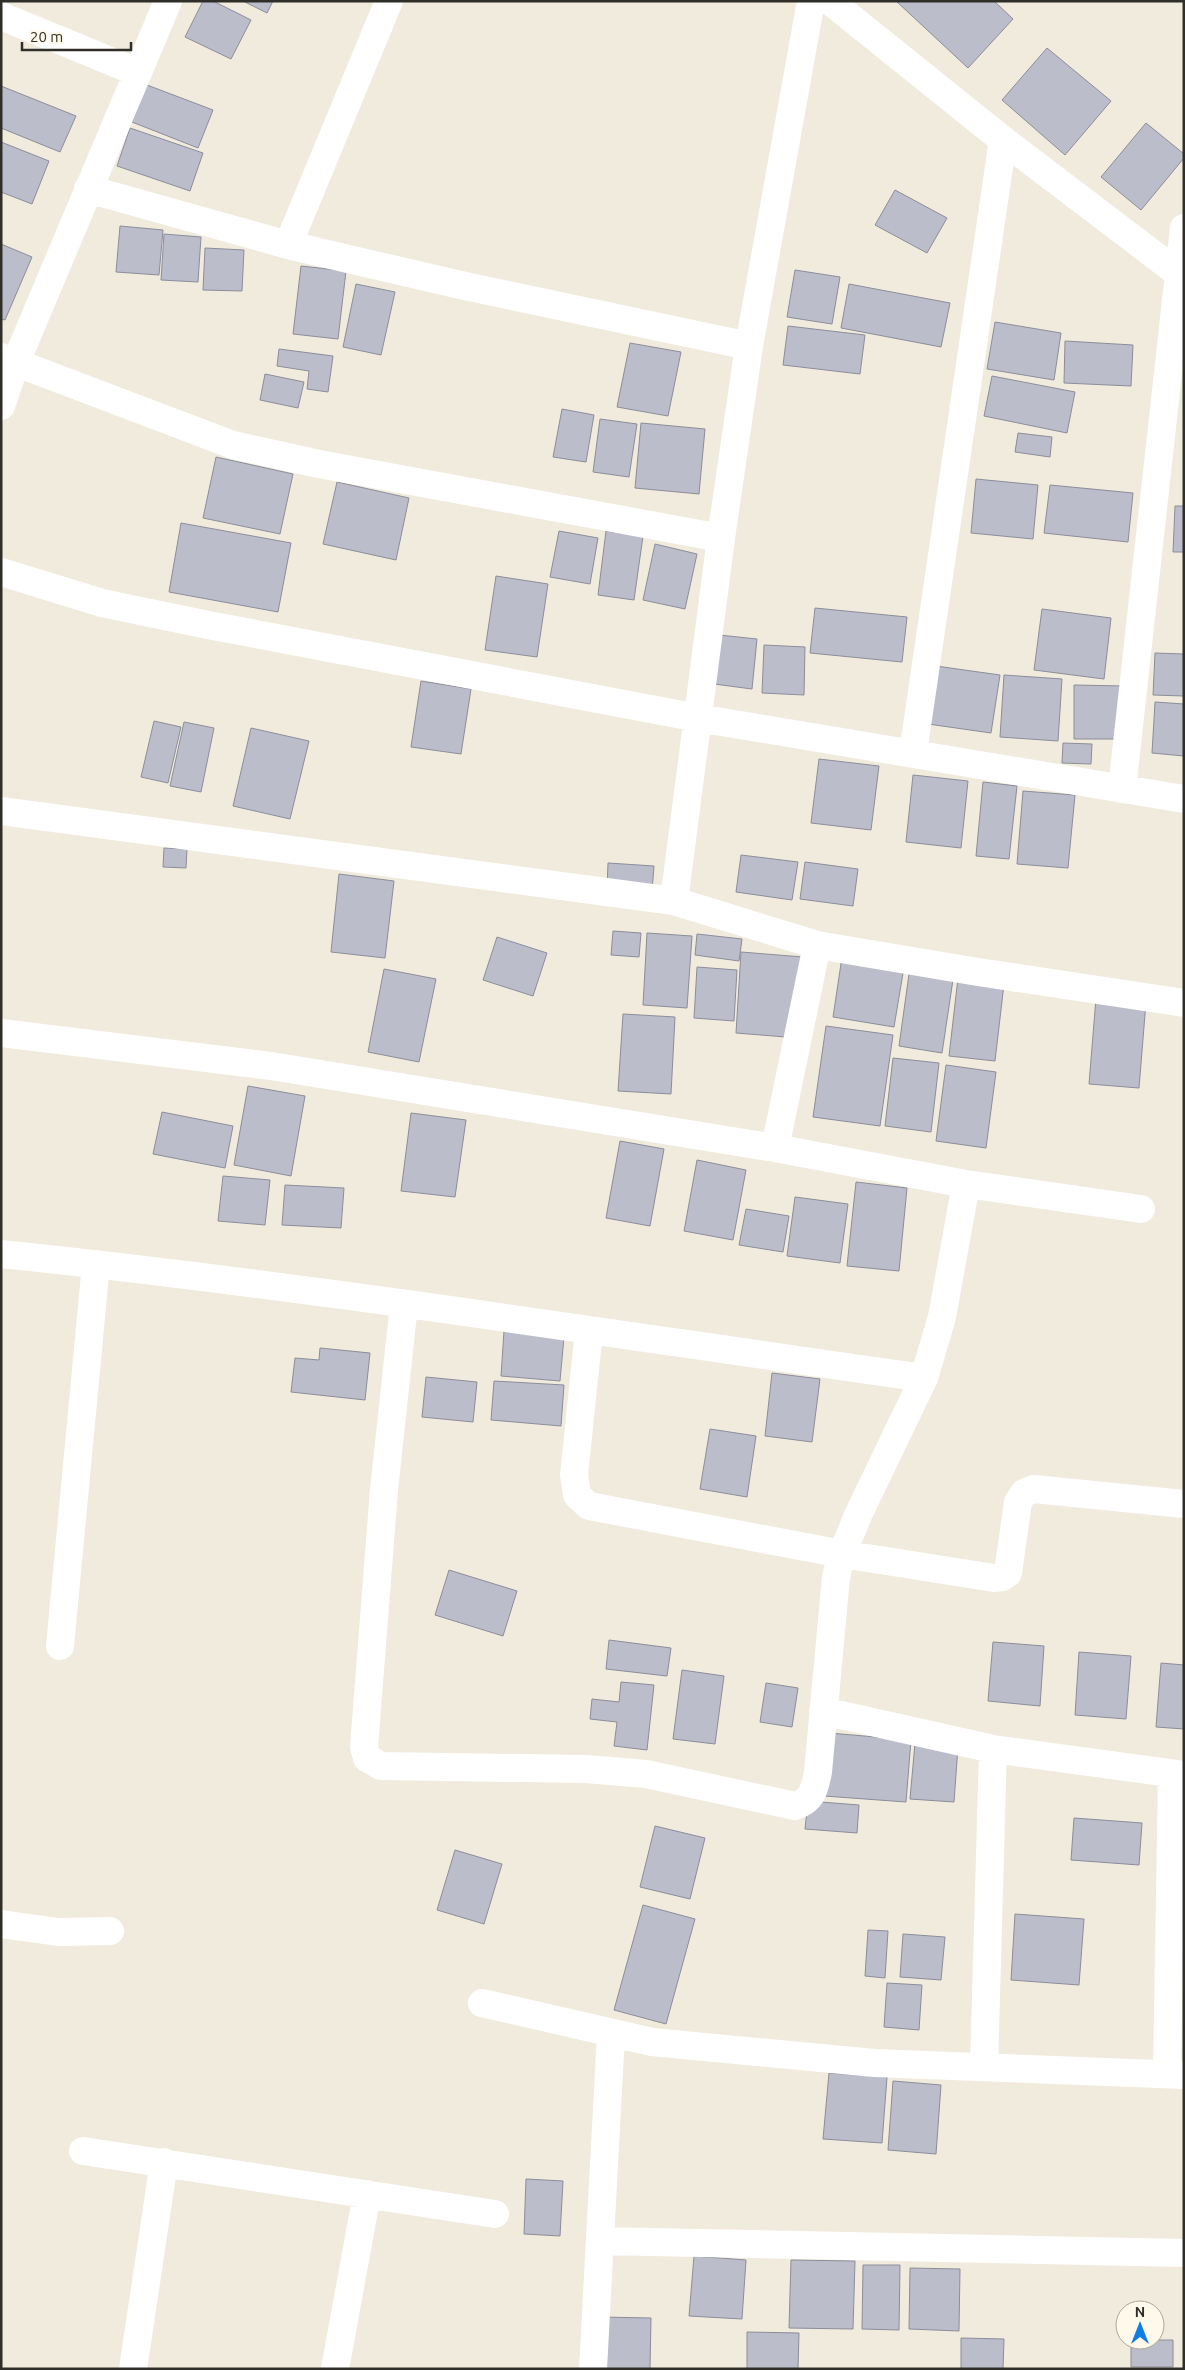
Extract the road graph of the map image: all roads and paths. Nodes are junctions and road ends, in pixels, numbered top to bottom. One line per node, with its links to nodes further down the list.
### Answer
1 (168, 1): 6 (street)
2 (389, 1): 10 (street)
3 (811, 1): 12 (street)
4 (830, 1): 7 (street)
5 (1, 16): 6 (street)
6 (137, 72): 8 (street)
7 (1003, 140): 11 (street); 18 (street)
8 (88, 189): 10 (street); 13 (street)
9 (1184, 228): 11 (street)
10 (288, 245): 12 (street)
11 (1178, 273): 19 (street)
12 (749, 346): 15 (street)
13 (9, 360): 14 (street); 15 (street)
14 (1, 406)
15 (721, 538): 17 (street)
16 (1, 572): 17 (street)
17 (698, 718): 18 (street); 22 (street)
18 (913, 753): 19 (street)
19 (1122, 789): 20 (street)
20 (1184, 799)
21 (1, 811): 22 (street)
22 (674, 902): 23 (street)
23 (817, 945): 24 (street); 26 (street)
24 (1184, 1003)
25 (1, 1033): 26 (street)
26 (775, 1148): 27 (street)
27 (966, 1184): 28 (street); 33 (street)
28 (1140, 1208)
29 (1, 1254): 30 (street)
30 (96, 1264): 31 (street); 36 (street)
31 (404, 1304): 32 (street); 37 (street)
32 (589, 1331): 33 (street); 35 (street)
33 (924, 1378): 35 (street)
34 (1184, 1504): 35 (street)
35 (842, 1554): 37 (street)
36 (60, 1646)
37 (823, 1711): 38 (street)
38 (992, 1749): 39 (street); 44 (street)
39 (1178, 1774): 45 (street)
40 (1, 1924): 41 (street)
41 (110, 1930)
42 (482, 2002): 43 (street)
43 (611, 2034): 44 (street); 50 (street)
44 (984, 2067): 45 (street)
45 (1175, 2074)
46 (83, 2151): 47 (street)
47 (164, 2162): 48 (street); 52 (street)
48 (367, 2194): 49 (street); 53 (street)
49 (494, 2214)
50 (600, 2241): 51 (street); 54 (street)
51 (1184, 2252)
52 (132, 2369)
53 (335, 2369)
54 (594, 2369)

